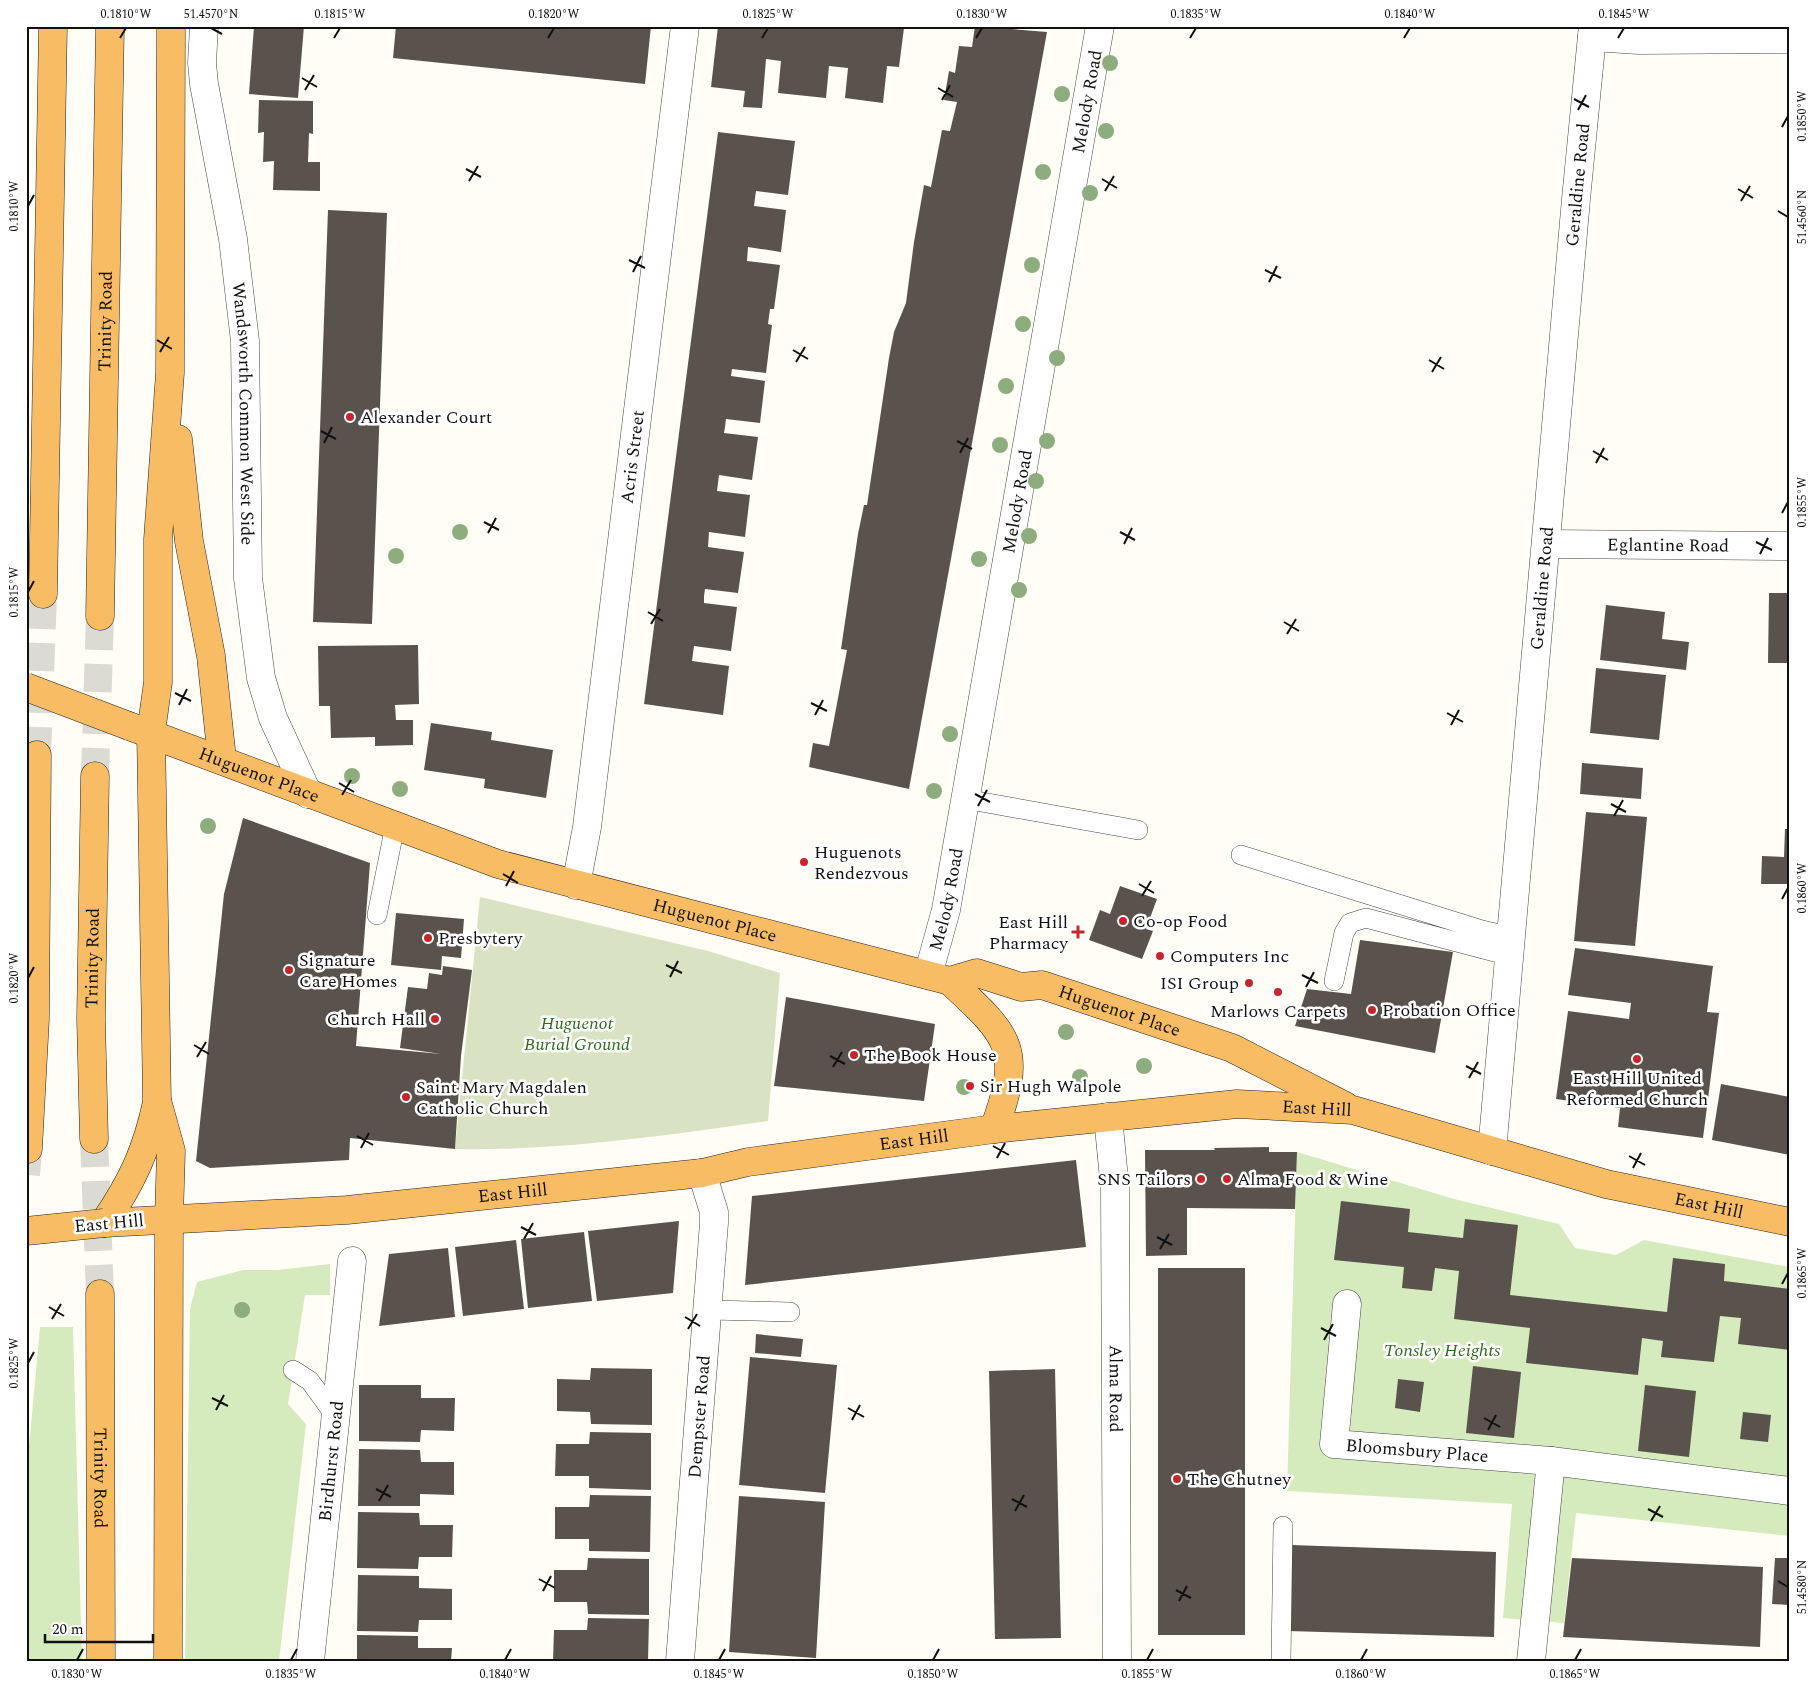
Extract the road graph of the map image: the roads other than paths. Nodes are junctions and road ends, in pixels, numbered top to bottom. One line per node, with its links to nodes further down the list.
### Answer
1 (53, 26): 12 (highway)
2 (110, 26): 13 (highway, Trinity Road)
3 (171, 26): 9 (highway)
4 (204, 26): 19 (street, Wandsworth Common West Side)
5 (685, 26): 24 (street, Acris Street)
6 (1100, 26): 20 (street, Melody Road)
7 (1593, 32): 8 (street); 10 (street, Geraldine Road)
8 (1790, 39)
9 (170, 373): 15 (highway); 17 (highway)
10 (1547, 544): 11 (street, Eglantine Road); 26 (street, Geraldine Road)
11 (1790, 546)
12 (43, 594)
13 (100, 616)
14 (26, 687): 15 (highway, Huguenot Place, bridge)
15 (140, 729): 17 (highway, Huguenot Place); 29 (highway)
16 (37, 755): 34 (highway)
17 (222, 759): 19 (highway, Huguenot Place)
18 (95, 776): 33 (highway, Trinity Road)
19 (308, 794): 21 (highway, Huguenot Place)
20 (965, 799): 22 (lane); 27 (street, Melody Road)
21 (395, 826): 24 (highway, Huguenot Place); 25 (lane)
22 (1138, 830)
23 (1242, 855): 26 (lane)
24 (576, 885): 27 (highway, Huguenot Place)
25 (377, 915)
26 (1511, 946): 28 (lane); 35 (street, Geraldine Road)
27 (939, 978): 30 (highway, Huguenot Place); 32 (highway)
28 (1334, 981)
29 (157, 1102): 37 (highway); 39 (highway)
30 (1353, 1110): 31 (highway, East Hill); 35 (highway, East Hill)
31 (1108, 1117): 32 (highway, East Hill); 55 (street, Alma Road)
32 (994, 1129): 36 (highway, East Hill)
33 (94, 1140)
34 (28, 1149)
35 (1492, 1151): 38 (highway, East Hill)
36 (702, 1173): 37 (highway, East Hill); 44 (street, Dempster Road)
37 (169, 1218): 39 (highway, East Hill); 52 (highway)
38 (1790, 1222)
39 (114, 1223): 40 (highway, East Hill, bridge)
40 (26, 1231)
41 (352, 1261): 47 (street, Birdhurst Road)
42 (100, 1294): 51 (highway, Trinity Road)
43 (1347, 1304): 48 (street, Bloomsbury Place)
44 (708, 1310): 45 (lane); 54 (street, Dempster Road)
45 (790, 1312)
46 (293, 1370): 47 (lane)
47 (336, 1417): 53 (street, Birdhurst Road)
48 (1550, 1461): 49 (street, Bloomsbury Place); 57 (street)
49 (1790, 1491)
50 (1283, 1526): 56 (lane)
51 (101, 1661)
52 (168, 1661)
53 (310, 1661)
54 (680, 1661)
55 (1117, 1661)
56 (1280, 1661)
57 (1531, 1661)

